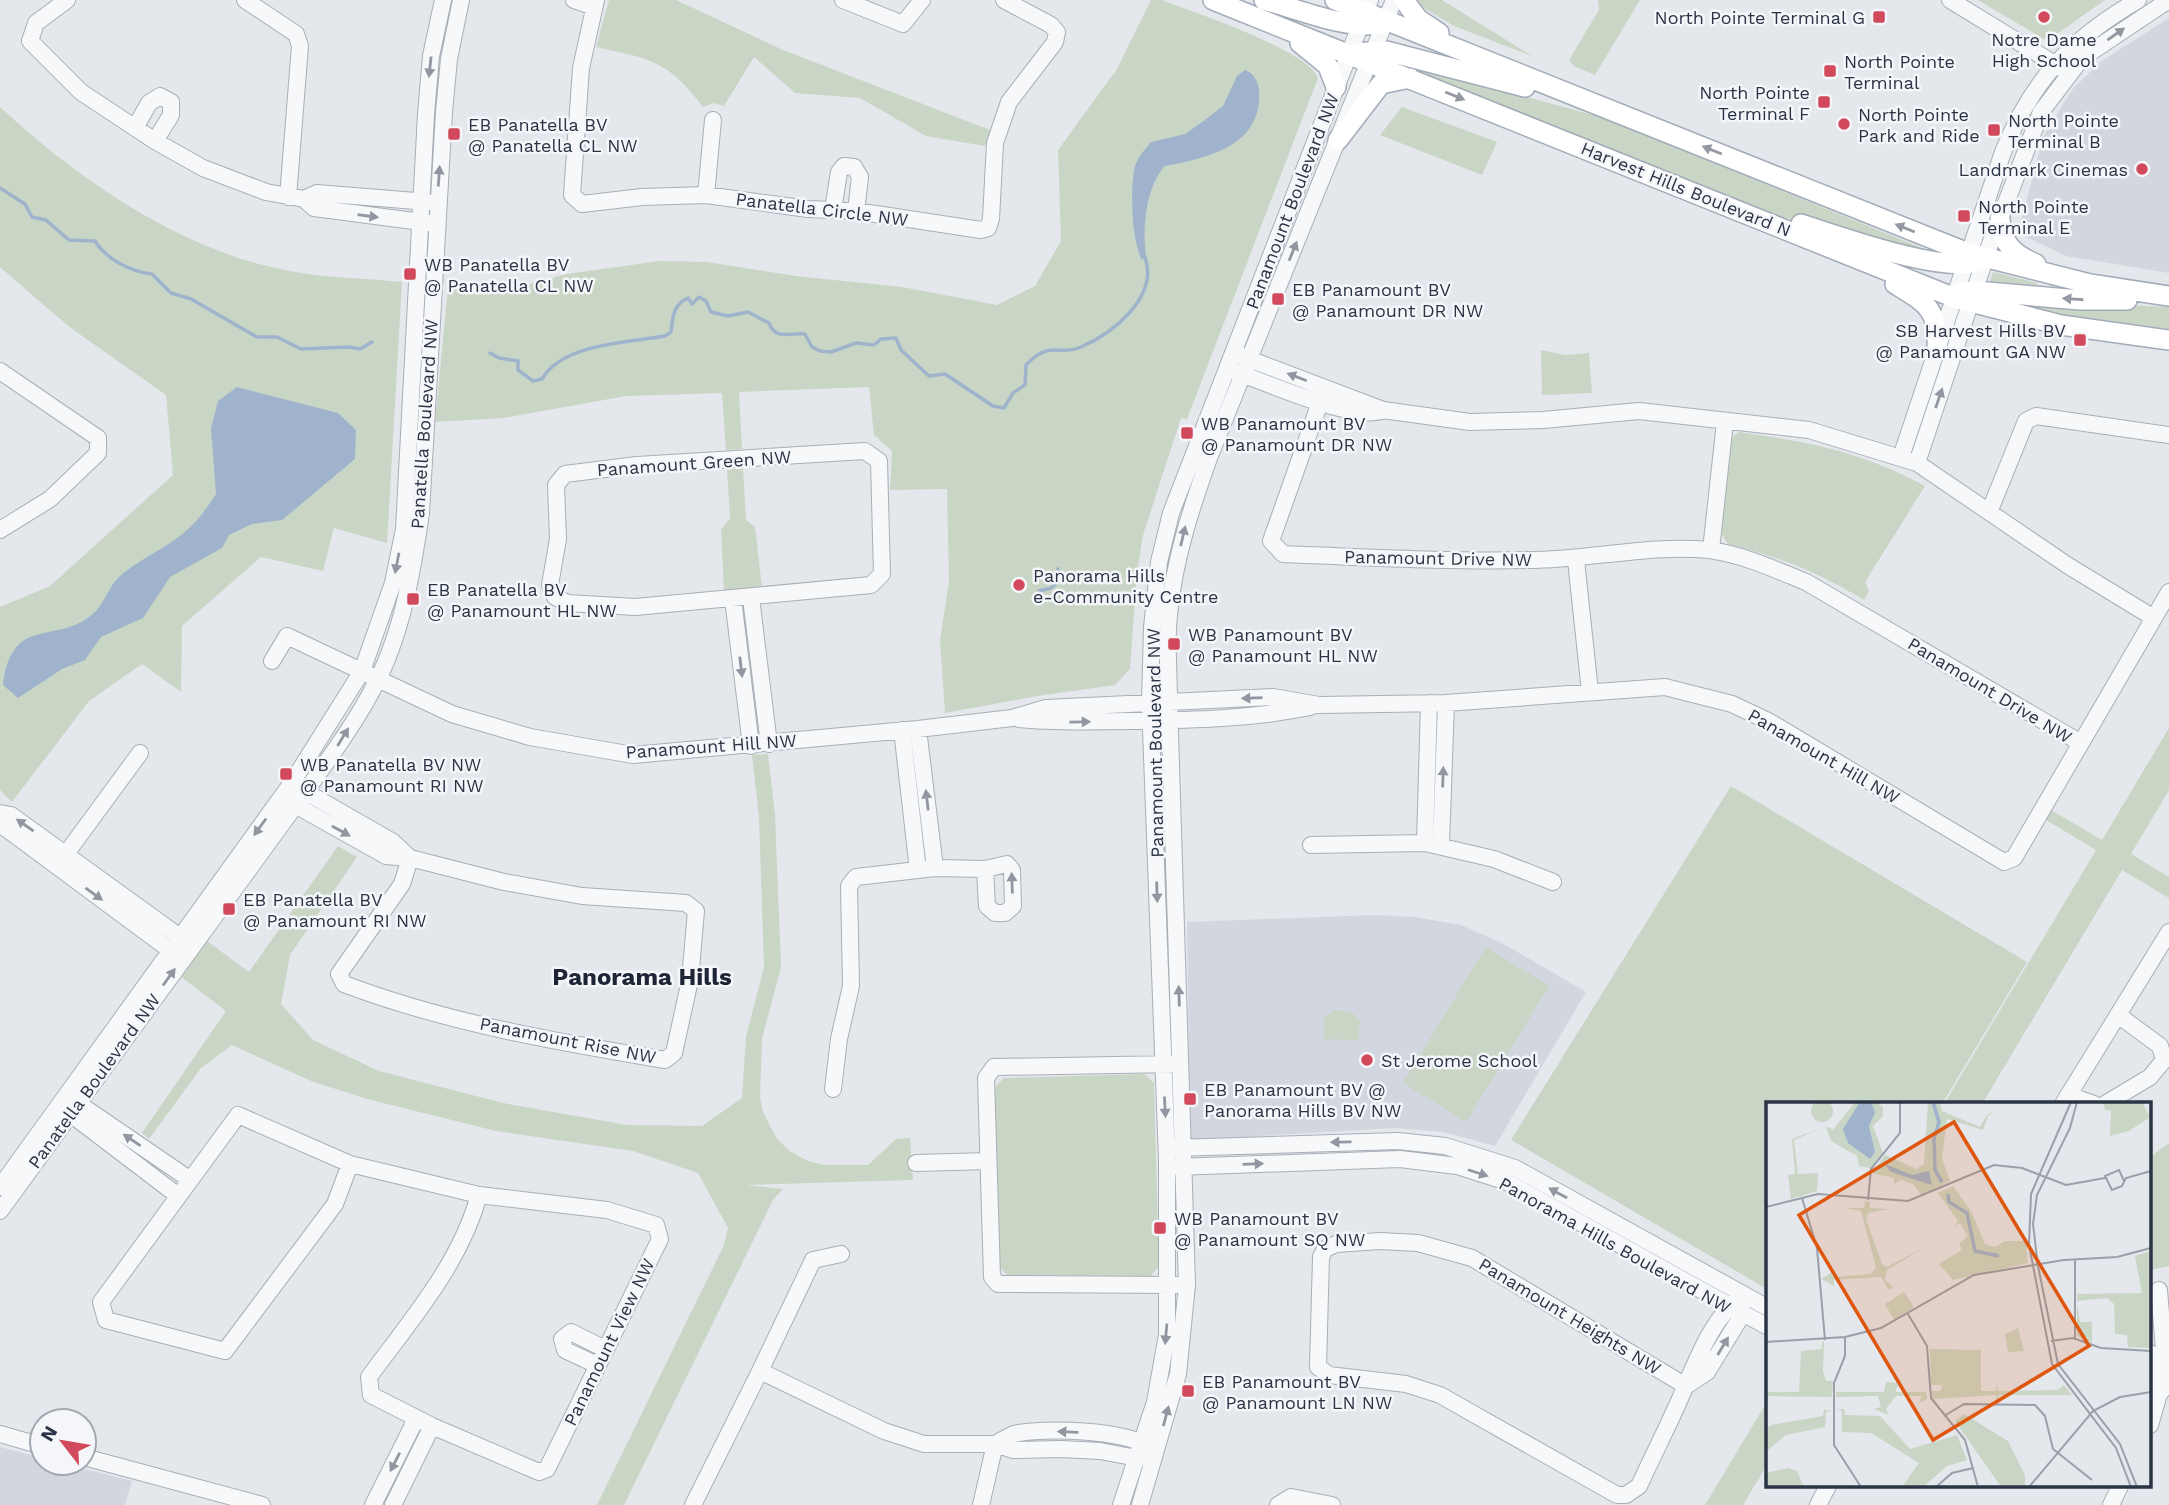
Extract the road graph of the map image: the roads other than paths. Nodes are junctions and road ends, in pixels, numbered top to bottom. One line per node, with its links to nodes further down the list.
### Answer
1 (67, 0): 30 (street)
2 (245, 0): 34 (street)
3 (443, 0): 35 (street, Panatella Boulevard NW, one-way to 35)
4 (461, 0): 36 (street, Panatella Boulevard NW, one-way to 4)
5 (574, 0): 17 (street, Panatella Circle NW)
6 (843, 0): 7 (street)
7 (922, 0)
8 (1004, 0): 38 (street, Panatella Circle NW)
9 (1213, 0): 20 (main road, Harvest Hills Boulevard N)
10 (1264, 0): 18 (main road)
11 (1335, 0): 18 (main road)
12 (1394, 0): 19 (street, Panamount Boulevard NW)
13 (1404, 0): 24 (main road)
14 (1950, 0): 23 (street)
15 (2138, 0): 23 (street)
16 (2169, 0): 25 (street, one-way to 16)
17 (595, 4): 33 (street, Panatella Circle NW)
18 (1365, 12): 19 (main road); 21 (street, Panamount Boulevard NW)
19 (1385, 21): 22 (street, Panamount Boulevard NW); 24 (main road)
20 (1270, 23): 21 (main road, Harvest Hills Boulevard N); 27 (main road)
21 (1349, 54): 22 (main road, Harvest Hills Boulevard N); 27 (street, Panamount Boulevard NW)
22 (1371, 56): 26 (main road, Harvest Hills Boulevard N); 28 (main road); 31 (street, Panamount Boulevard NW)
23 (2054, 64): 25 (street); 43 (street)
24 (1499, 65): 28 (main road)
25 (2068, 74): 39 (street)
26 (1410, 78): 31 (main road); 40 (main road, Harvest Hills Boulevard N, one-way to 40)
27 (1336, 87): 50 (street, Panamount Boulevard NW)
28 (1597, 104): 43 (main road, one-way to 28)
29 (713, 120): 33 (street)
30 (135, 128): 32 (street); 32 (street)
31 (1338, 140): 51 (street, Panamount Boulevard NW, one-way to 31)
32 (155, 141): 34 (street)
33 (706, 195): 37 (street, Panatella Circle NW)
34 (296, 198): 35 (street); 41 (street, one-way to 41)
35 (420, 201): 36 (street); 41 (street, Panatella Boulevard NW)
36 (438, 202): 42 (street, Panatella Boulevard NW)
37 (833, 210): 38 (street, Panatella Circle NW); 38 (street)
38 (856, 211)
39 (2000, 219): 43 (street); 45 (main road)
40 (1766, 220): 43 (main road); 44 (main road, Harvest Hills Boulevard N)
41 (419, 223): 42 (street); 69 (street, Panatella Boulevard NW, one-way to 69)
42 (436, 223): 70 (street, Panatella Boulevard NW)
43 (1973, 259): 45 (main road); 47 (street)
44 (1858, 261): 47 (main road, Harvest Hills Boulevard N); 49 (main road)
45 (2090, 285): 46 (main road)
46 (2167, 296): 47 (main road, one-way to 47)
47 (1968, 297): 48 (main road, Harvest Hills Boulevard N); 49 (street); 59 (street, one-way to 47)
48 (2169, 340)
49 (1937, 348): 58 (street)
50 (1229, 360): 51 (street); 73 (street, Panamount Boulevard NW)
51 (1245, 366): 53 (street); 54 (street, one-way to 51); 55 (street, Panamount Boulevard NW)
52 (0, 371): 61 (street)
53 (1264, 383): 54 (street); 55 (street)
54 (1323, 396): 56 (street); 63 (street, Panamount Drive NW)
55 (1226, 417): 72 (street, Panamount Boulevard NW, one-way to 55)
56 (1725, 422): 58 (street); 62 (street)
57 (2169, 435): 60 (street)
58 (1901, 457): 59 (street)
59 (1917, 463): 60 (street)
60 (1990, 510): 67 (street)
61 (0, 530)
62 (1710, 550): 63 (street, Panamount Drive NW); 81 (street, Panamount Drive NW)
63 (1576, 560): 71 (street)
64 (2169, 592): 67 (street, Panamount Drive NW)
65 (751, 598): 66 (street, Panamount Green NW); 66 (street, Panamount Green NW); 82 (street)
66 (733, 599): 83 (street, one-way to 83)
67 (2154, 618): 81 (street, Panamount Drive NW)
68 (272, 661): 69 (street, Panamount Hill NW)
69 (362, 671): 70 (street, Panamount Hill NW); 85 (street, Panatella Boulevard NW)
70 (379, 679): 83 (street, Panamount Hill NW); 85 (street, Panatella Boulevard NW, one-way to 70)
71 (1590, 692): 75 (street, Panamount Hill NW); 81 (street, Panamount Hill NW)
72 (1169, 701): 73 (street, Panamount Hill NW); 76 (street, Panamount Hill NW, one-way to 72); 79 (street, Panamount Boulevard NW)
73 (1150, 702): 77 (street, Panamount Hill NW); 78 (street, Panamount Boulevard NW)
74 (1429, 703): 75 (street, Panamount Hill NW); 76 (street, Panamount Hill NW); 88 (street)
75 (1446, 703): 88 (street, one-way to 75)
76 (1319, 705): 79 (street, Panamount Hill NW)
77 (1013, 718): 78 (street, Panamount Hill NW, one-way to 78); 80 (street, Panamount Hill NW)
78 (1151, 720): 79 (street, Panamount Hill NW); 97 (street, Panamount Boulevard NW, one-way to 97)
79 (1170, 720): 98 (street, Panamount Boulevard NW)
80 (910, 730): 82 (street, Panamount Hill NW); 93 (street)
81 (2081, 743)
82 (769, 744): 83 (street, Panamount Hill NW)
83 (751, 746)
84 (140, 753): 90 (street)
85 (293, 795): 91 (street, Panamount Rise NW); 99 (street, Panatella Boulevard NW)
86 (0, 813): 90 (street, one-way to 86)
87 (0, 824): 92 (street)
88 (1433, 844): 89 (street); 95 (street)
89 (1311, 845)
90 (66, 853): 92 (street); 99 (street)
91 (410, 858): 91 (street, Panamount Rise NW)
92 (56, 867): 99 (street, one-way to 99)
93 (926, 869): 94 (street); 103 (street)
94 (985, 869)
95 (1553, 882)
96 (2169, 932): 100 (street)
97 (1159, 944): 98 (street); 102 (street, Panamount Boulevard NW)
98 (1178, 944): 101 (street, Panamount Boulevard NW, one-way to 98)
99 (179, 946): 106 (street, Panatella Boulevard NW)
100 (2118, 1015): 104 (street); 105 (street)
101 (1181, 1064): 102 (street); 107 (street, Panamount Boulevard NW)
102 (1163, 1065): 107 (street, Panamount Boulevard NW, one-way to 107); 108 (street)
103 (833, 1089)
104 (2066, 1100)
105 (2108, 1102)
106 (69, 1105): 113 (street, one-way to 106); 114 (street, Panatella Boulevard NW); 115 (street); 117 (street, Panatella Boulevard NW)
107 (1175, 1148): 111 (street, Panamount Boulevard NW); 112 (street, Panamount Boulevard NW); 122 (street, Panorama Hills Boulevard NW, one-way to 107)
108 (988, 1161): 109 (street); 119 (street)
109 (916, 1163)
110 (350, 1164): 113 (street, Panamount View NW); 115 (street); 116 (street, Panamount View NW)
111 (1184, 1167): 112 (street, Panorama Hills Boulevard NW); 120 (street, Panamount Boulevard NW); 124 (street, Panorama Hills Boulevard NW, one-way to 124)
112 (1167, 1168): 119 (street, Panamount Boulevard NW)
113 (189, 1179): 115 (street)
114 (0, 1187)
115 (177, 1195)
116 (479, 1195): 127 (street, Panamount View NW); 134 (street, Panamount View NW)
117 (0, 1211)
118 (841, 1254): 129 (street)
119 (1168, 1285): 120 (street); 138 (street, Panamount Boulevard NW, one-way to 138)
120 (1187, 1285): 140 (street, Panamount Boulevard NW, one-way to 120)
121 (2159, 1290): 125 (street)
122 (1741, 1296): 123 (street, Panorama Hills Boulevard NW); 124 (street)
123 (1766, 1307)
124 (1734, 1311): 126 (street, Panorama Hills Boulevard NW); 130 (street, Panamount Heights NW)
125 (2160, 1311): 132 (street)
126 (1766, 1326)
127 (605, 1349): 128 (street, Panamount View NW); 128 (street)
128 (597, 1365): 135 (street, Panamount View NW)
129 (761, 1371): 139 (street); 148 (street)
130 (1686, 1386): 130 (street, Panamount Heights NW)
131 (2152, 1386): 132 (street)
132 (2159, 1394): 133 (street)
133 (2152, 1416)
134 (416, 1419): 135 (street, Panamount View NW); 146 (street, one-way to 146)
135 (432, 1426): 147 (street)
136 (0, 1434): 137 (street)
137 (28, 1442)
138 (1142, 1442): 139 (street, one-way to 139); 140 (street); 141 (street, Panamount Boulevard NW)
139 (995, 1444): 141 (street); 149 (street)
140 (1156, 1454): 141 (street); 151 (street, Panamount Boulevard NW)
141 (1137, 1458): 150 (street, Panamount Boulevard NW)
142 (98, 1461): 145 (street)
143 (1827, 1488): 154 (street)
144 (2118, 1488): 155 (street)
145 (262, 1505)
146 (373, 1505)
147 (393, 1505)
148 (694, 1505)
149 (981, 1505)
150 (1122, 1505)
151 (1140, 1505)
152 (1278, 1505): 153 (street)
153 (1332, 1505)
154 (1818, 1505)
155 (2110, 1505)

